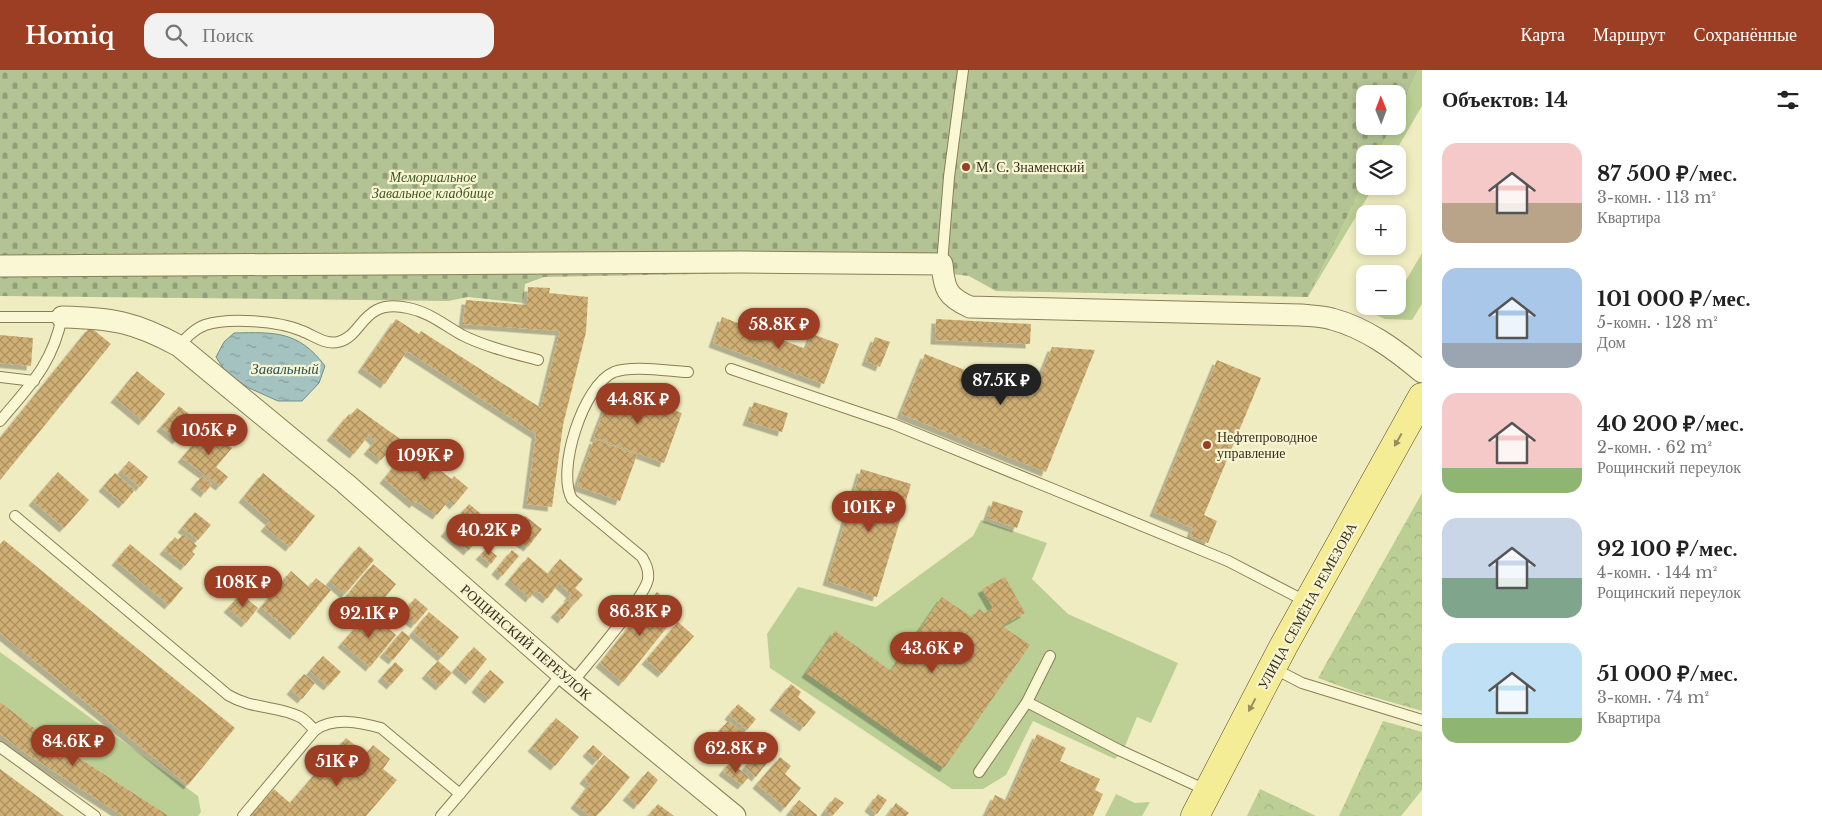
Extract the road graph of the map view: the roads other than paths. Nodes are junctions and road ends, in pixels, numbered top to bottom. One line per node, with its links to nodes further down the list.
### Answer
1 (963, 70): 2 (lane)
2 (942, 264): 3 (street); 10 (street)
3 (0, 266)
4 (0, 317): 5 (lane)
5 (62, 317): 6 (street, РОЩИНСКИЙ ПЕРЕУЛОК); 12 (lane)
6 (179, 346): 7 (lane); 19 (street, РОЩИНСКИЙ ПЕРЕУЛОК)
7 (538, 360)
8 (731, 369): 16 (lane)
9 (688, 372): 19 (lane)
10 (1422, 372)
11 (0, 377): 12 (lane)
12 (34, 381): 14 (lane)
13 (1422, 397): 16 (main road, УЛИЦА СЕМЁНА РЕМЕЗОВА, one-way to 16)
14 (0, 421)
15 (15, 516): 22 (lane)
16 (1308, 602): 18 (main road, УЛИЦА СЕМЁНА РЕМЕЗОВА)
17 (1050, 656): 20 (lane)
18 (1272, 668): 21 (lane); 25 (main road, УЛИЦА СЕМЁНА РЕМЕЗОВА, one-way to 25)
19 (567, 679): 26 (lane); 30 (street, РОЩИНСКИЙ ПЕРЕУЛОК)
20 (1027, 702): 24 (lane); 25 (lane)
21 (1422, 720)
22 (315, 730): 26 (lane); 28 (lane)
23 (0, 747): 27 (lane)
24 (979, 772)
25 (1207, 791): 31 (main road, УЛИЦА СЕМЁНА РЕМЕЗОВА)
26 (460, 794): 29 (lane)
27 (95, 816)
28 (243, 816)
29 (440, 816)
30 (736, 816)
31 (1195, 816)

